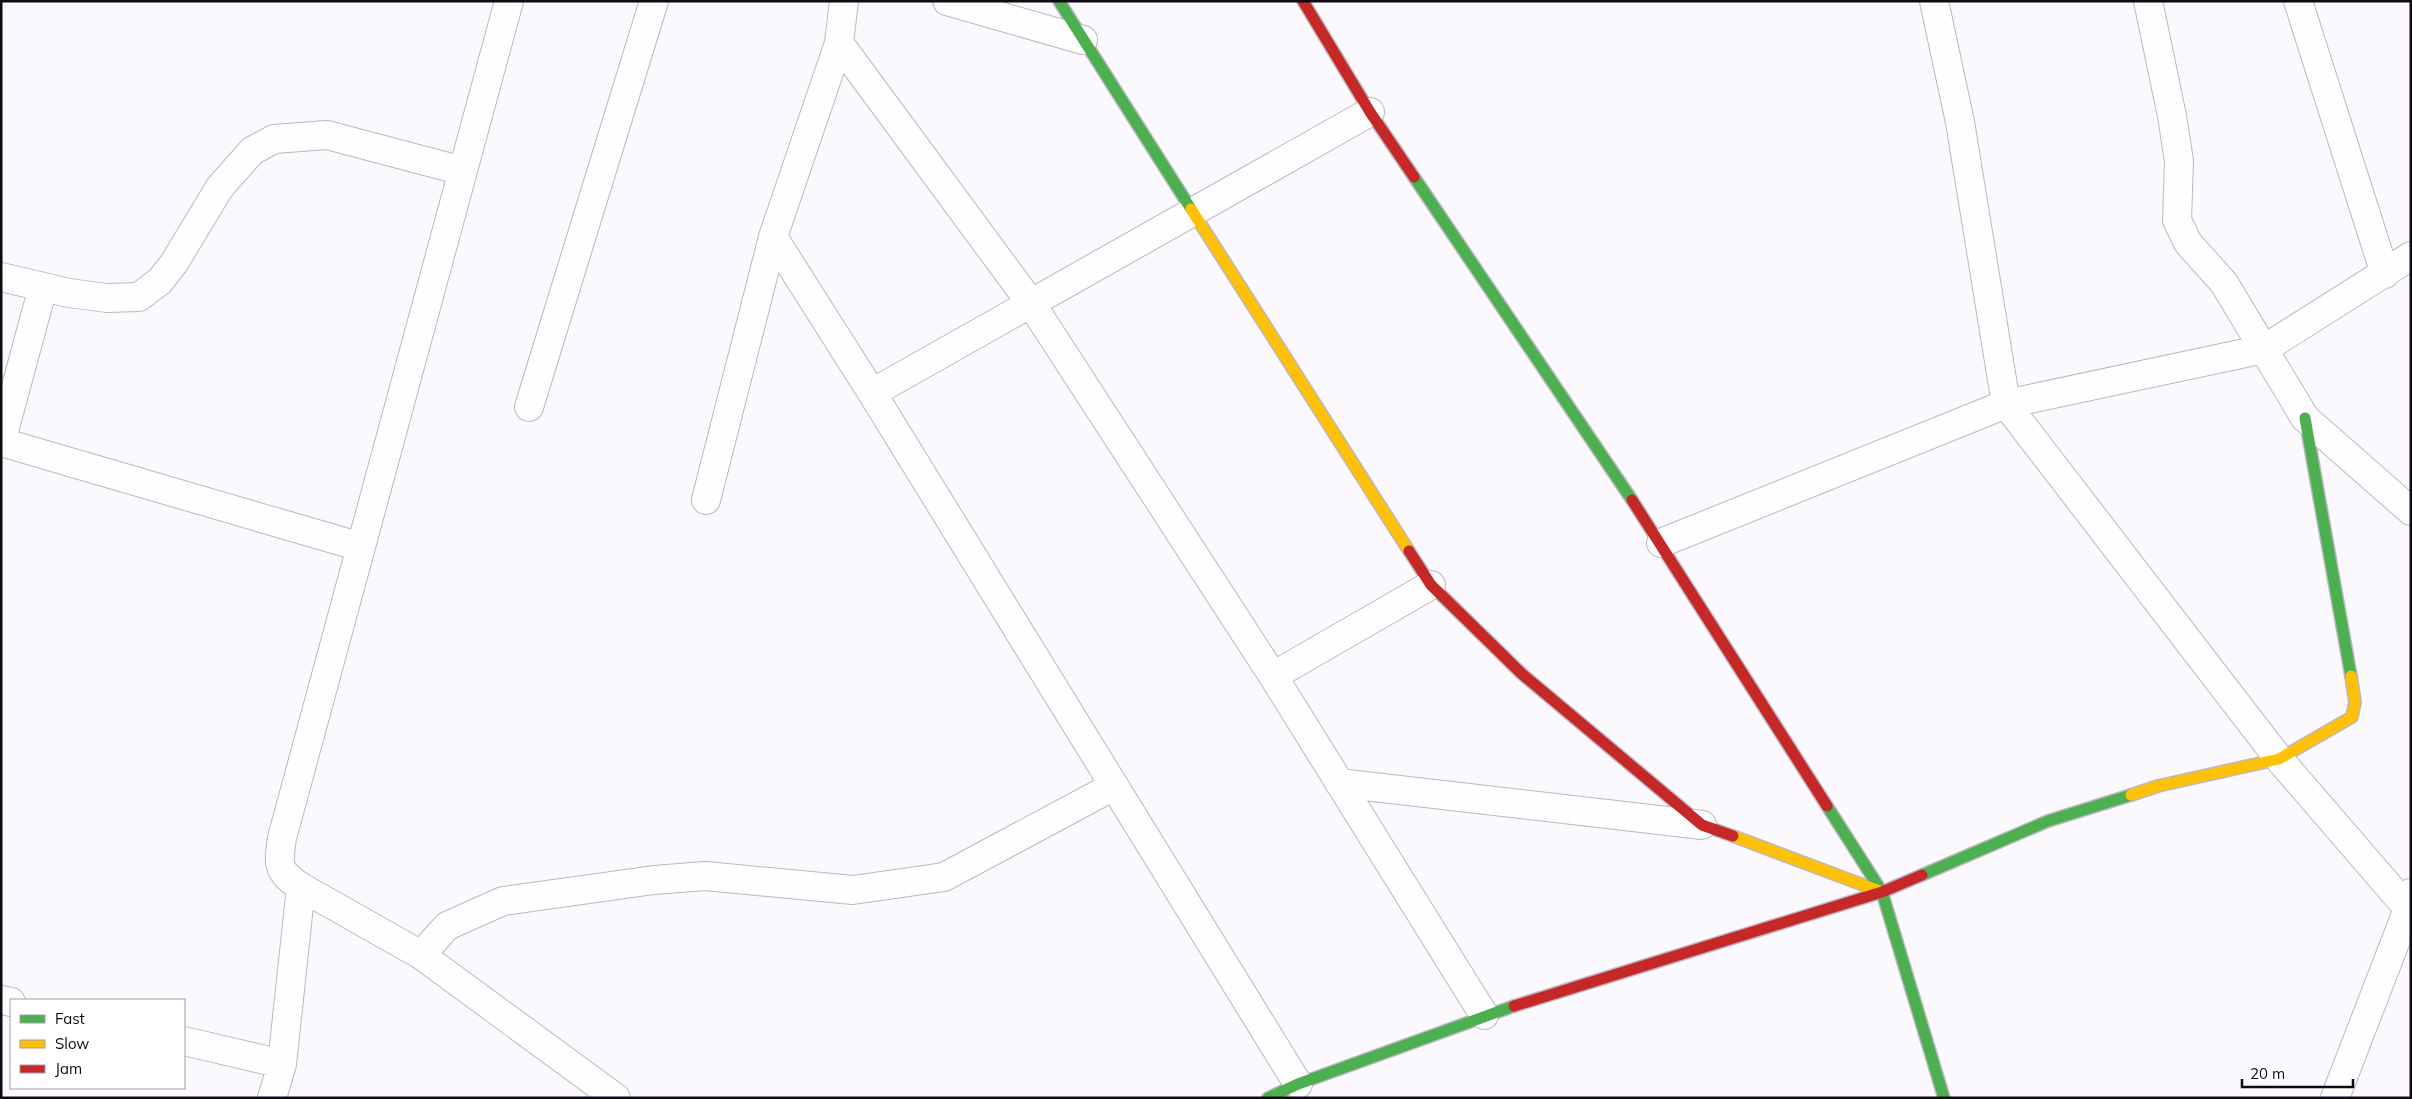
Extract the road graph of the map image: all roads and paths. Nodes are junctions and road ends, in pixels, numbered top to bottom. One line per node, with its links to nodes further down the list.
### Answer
1 (509, 1): 13 (street)
2 (654, 1): 24 (street)
3 (844, 1): 11 (street)
4 (947, 1): 10 (street)
5 (1059, 1): 10 (street)
6 (1303, 1): 12 (street)
7 (1934, 1): 23 (street)
8 (2148, 1): 21 (street)
9 (2298, 1): 17 (street)
10 (1083, 40): 14 (street)
11 (839, 43): 15 (street); 20 (street)
12 (1370, 112): 14 (street); 29 (street)
13 (463, 171): 19 (street); 30 (street)
14 (1191, 211): 20 (street); 31 (street)
15 (773, 238): 22 (street); 27 (street)
16 (2411, 256): 17 (street)
17 (2385, 274): 21 (street)
18 (1, 277): 19 (street)
19 (44, 287): 26 (street)
20 (1030, 302): 22 (street); 32 (street)
21 (2264, 350): 23 (street); 25 (street)
22 (872, 393): 35 (street)
23 (2006, 404): 29 (street); 33 (street)
24 (529, 407)
25 (2305, 418): 28 (street); 33 (street)
26 (1, 442): 30 (street)
27 (706, 500)
28 (2411, 511)
29 (1661, 543): 38 (street)
30 (361, 547): 37 (street)
31 (1431, 585): 32 (street); 36 (street)
32 (1273, 676): 34 (street)
33 (2279, 759): 38 (street); 39 (street)
34 (1339, 783): 36 (street); 41 (street)
35 (1114, 786): 40 (street); 44 (street)
36 (1702, 825): 38 (street)
37 (301, 887): 40 (street); 43 (street)
38 (1882, 892): 41 (street); 48 (street)
39 (2410, 902): 49 (street)
40 (421, 955): 46 (street)
41 (1484, 1016): 44 (street)
42 (185, 1041): 43 (street)
43 (282, 1064): 45 (street)
44 (1298, 1084): 47 (street)
45 (272, 1098)
46 (616, 1098)
47 (1268, 1098)
48 (1944, 1098)
49 (2335, 1098)

